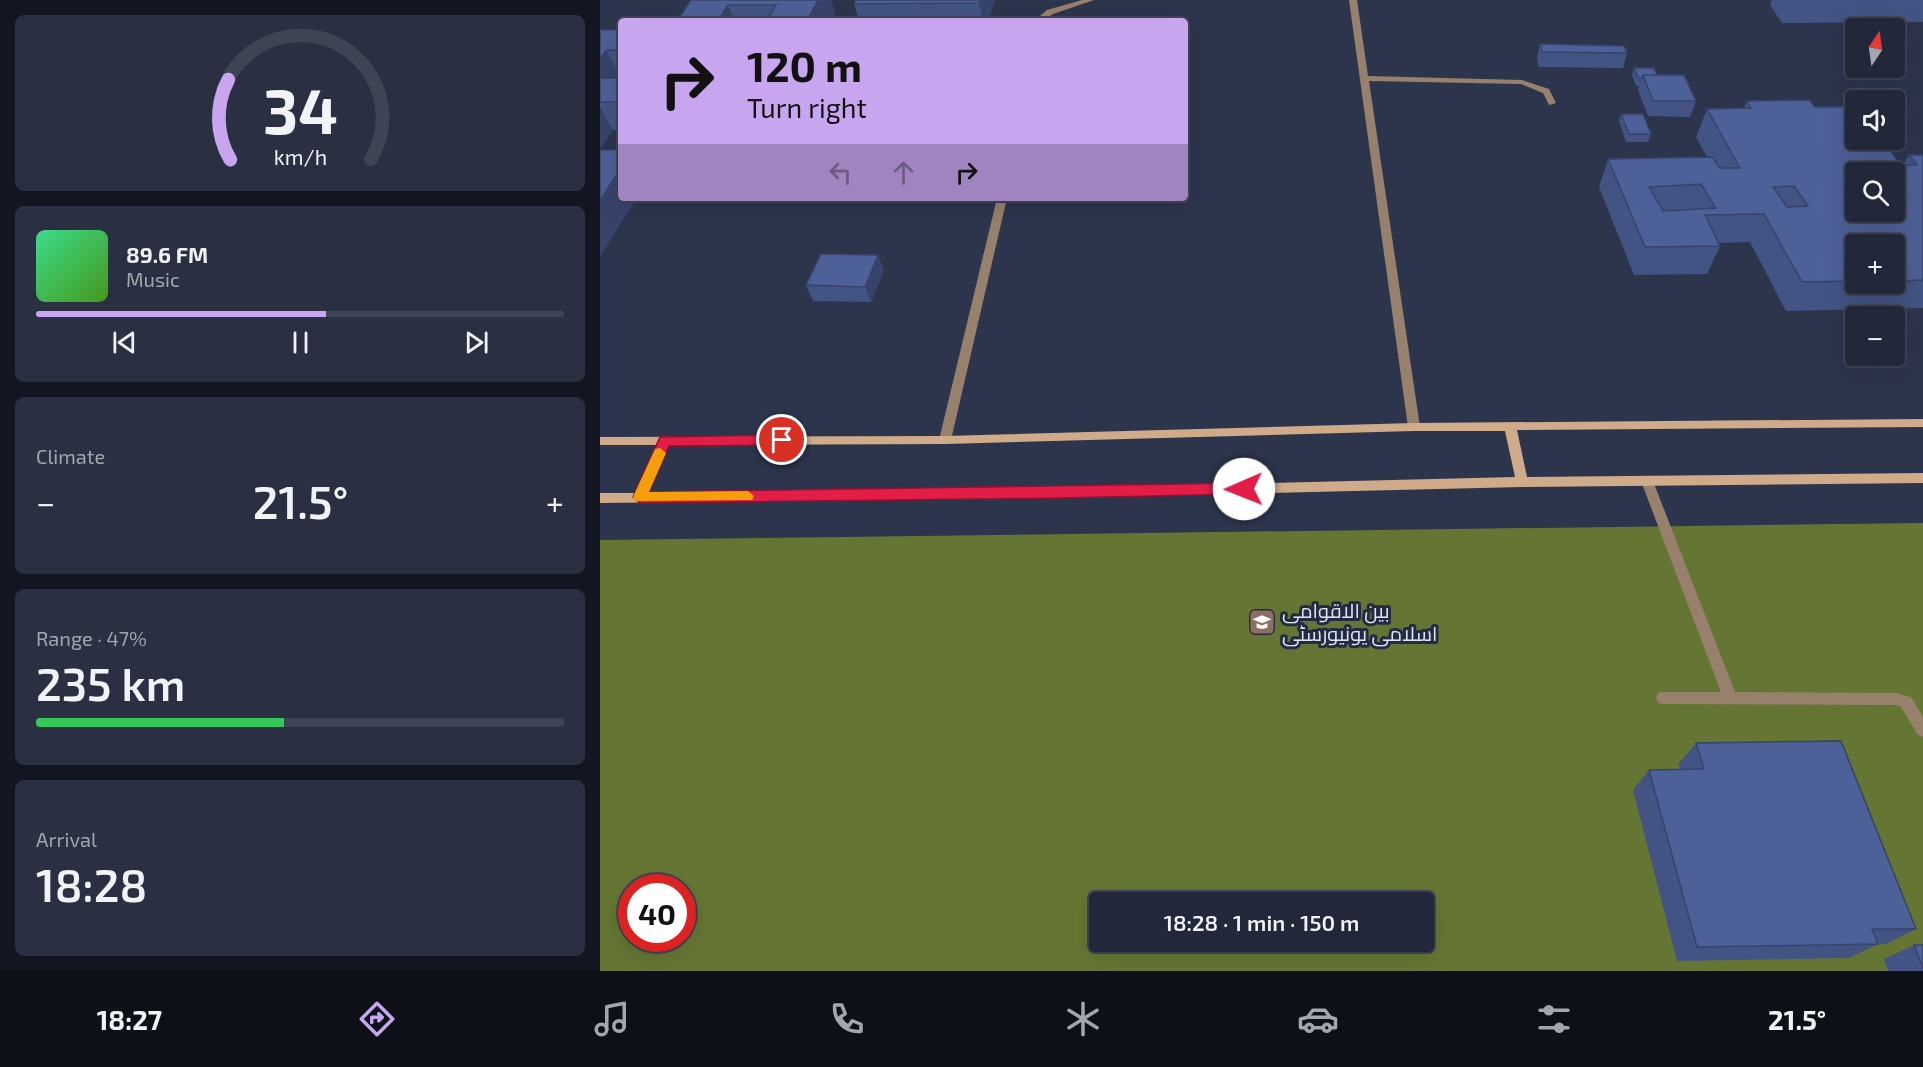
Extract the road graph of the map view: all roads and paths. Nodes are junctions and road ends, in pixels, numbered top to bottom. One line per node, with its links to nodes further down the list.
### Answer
1 (1090, 0): 3 (lane)
2 (1353, 0): 4 (lane)
3 (1042, 18)
4 (1364, 78): 5 (lane); 9 (lane)
5 (1552, 104)
6 (1001, 201): 10 (lane)
7 (1923, 423): 8 (street)
8 (1510, 426): 9 (street); 14 (street)
9 (1414, 427): 10 (street)
10 (945, 440): 12 (street)
11 (600, 441): 12 (street)
12 (665, 441): 16 (street)
13 (1923, 478): 15 (street)
14 (1522, 482): 15 (street); 16 (street)
15 (1647, 482): 18 (lane)
16 (640, 497): 17 (street)
17 (600, 498)
18 (1730, 697): 19 (lane); 20 (lane)
19 (1663, 698)
20 (1923, 730)

